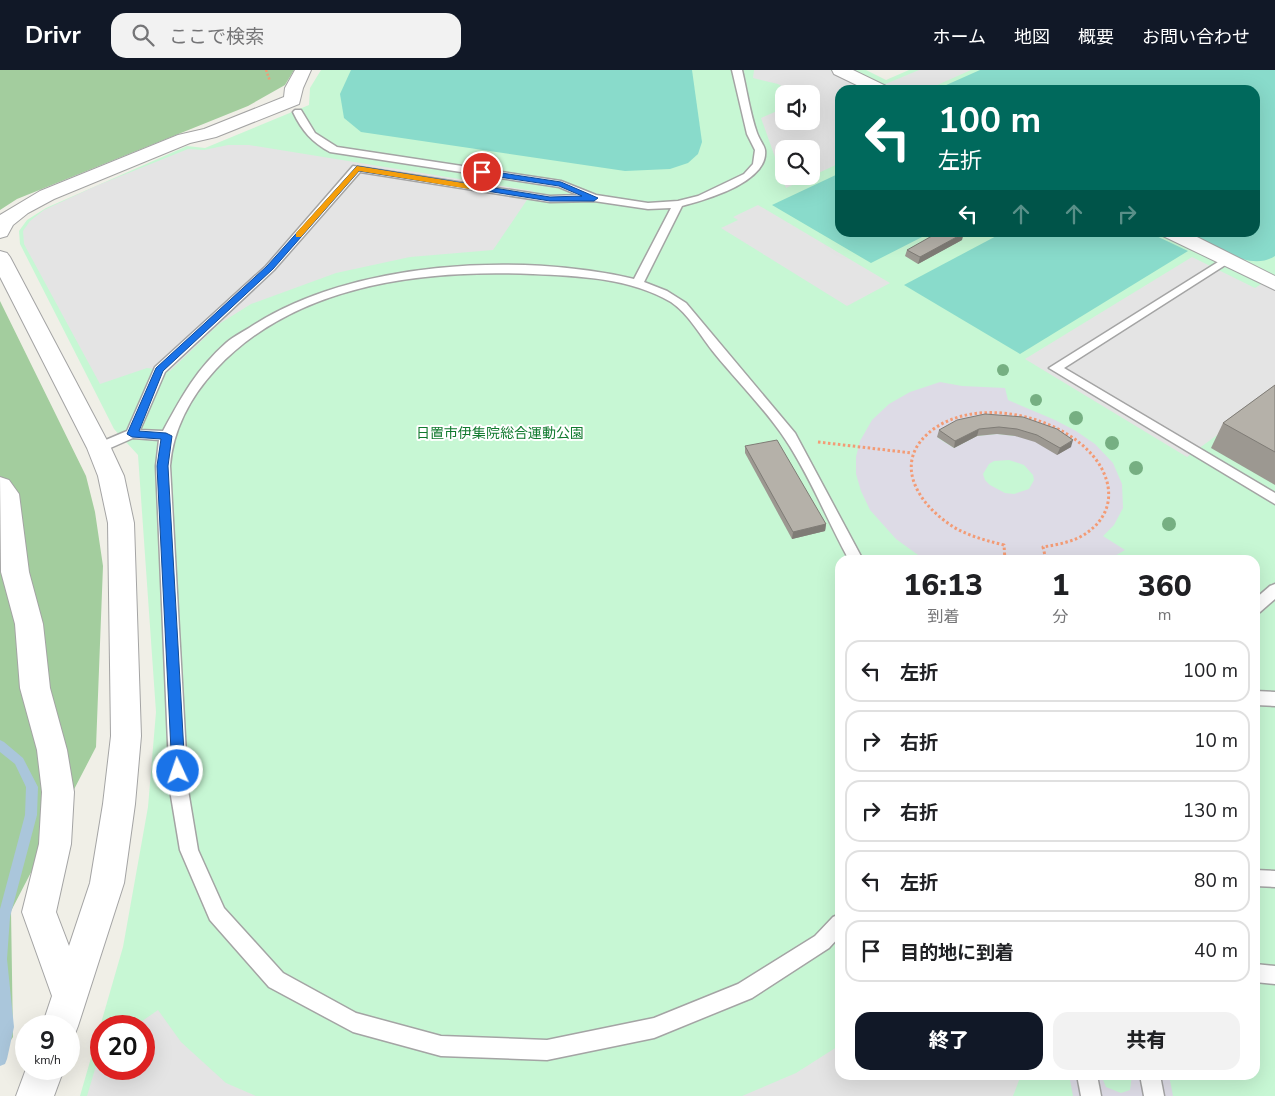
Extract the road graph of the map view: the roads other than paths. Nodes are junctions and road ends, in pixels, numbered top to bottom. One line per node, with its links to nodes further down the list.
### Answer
1 (303, 70): 8 (street)
2 (737, 70): 7 (lane)
3 (840, 70): 4 (street)
4 (870, 85)
5 (298, 112): 6 (lane)
6 (594, 198): 7 (lane); 14 (lane)
7 (678, 204): 12 (lane)
8 (0, 232)
9 (1180, 237): 11 (street)
10 (0, 257): 16 (street)
11 (1226, 260): 13 (street); 18 (lane)
12 (638, 283): 15 (lane); 19 (lane)
13 (1275, 284)
14 (132, 434): 15 (lane); 16 (lane)
15 (166, 436): 26 (lane)
16 (99, 448): 29 (street)
17 (0, 486): 29 (street)
18 (1275, 498)
19 (853, 555)
20 (1275, 590): 21 (lane)
21 (1260, 604)
22 (1260, 698): 23 (lane)
23 (1275, 699)
24 (1260, 878): 25 (lane)
25 (1275, 880)
26 (835, 929)
27 (1260, 974): 28 (lane)
28 (1275, 975)
29 (70, 998): 30 (street)
30 (64, 1015)
31 (41, 1080): 34 (street)
32 (1088, 1080): 35 (lane)
33 (1151, 1080): 36 (lane)
34 (35, 1096)
35 (1091, 1096)
36 (1154, 1096)

